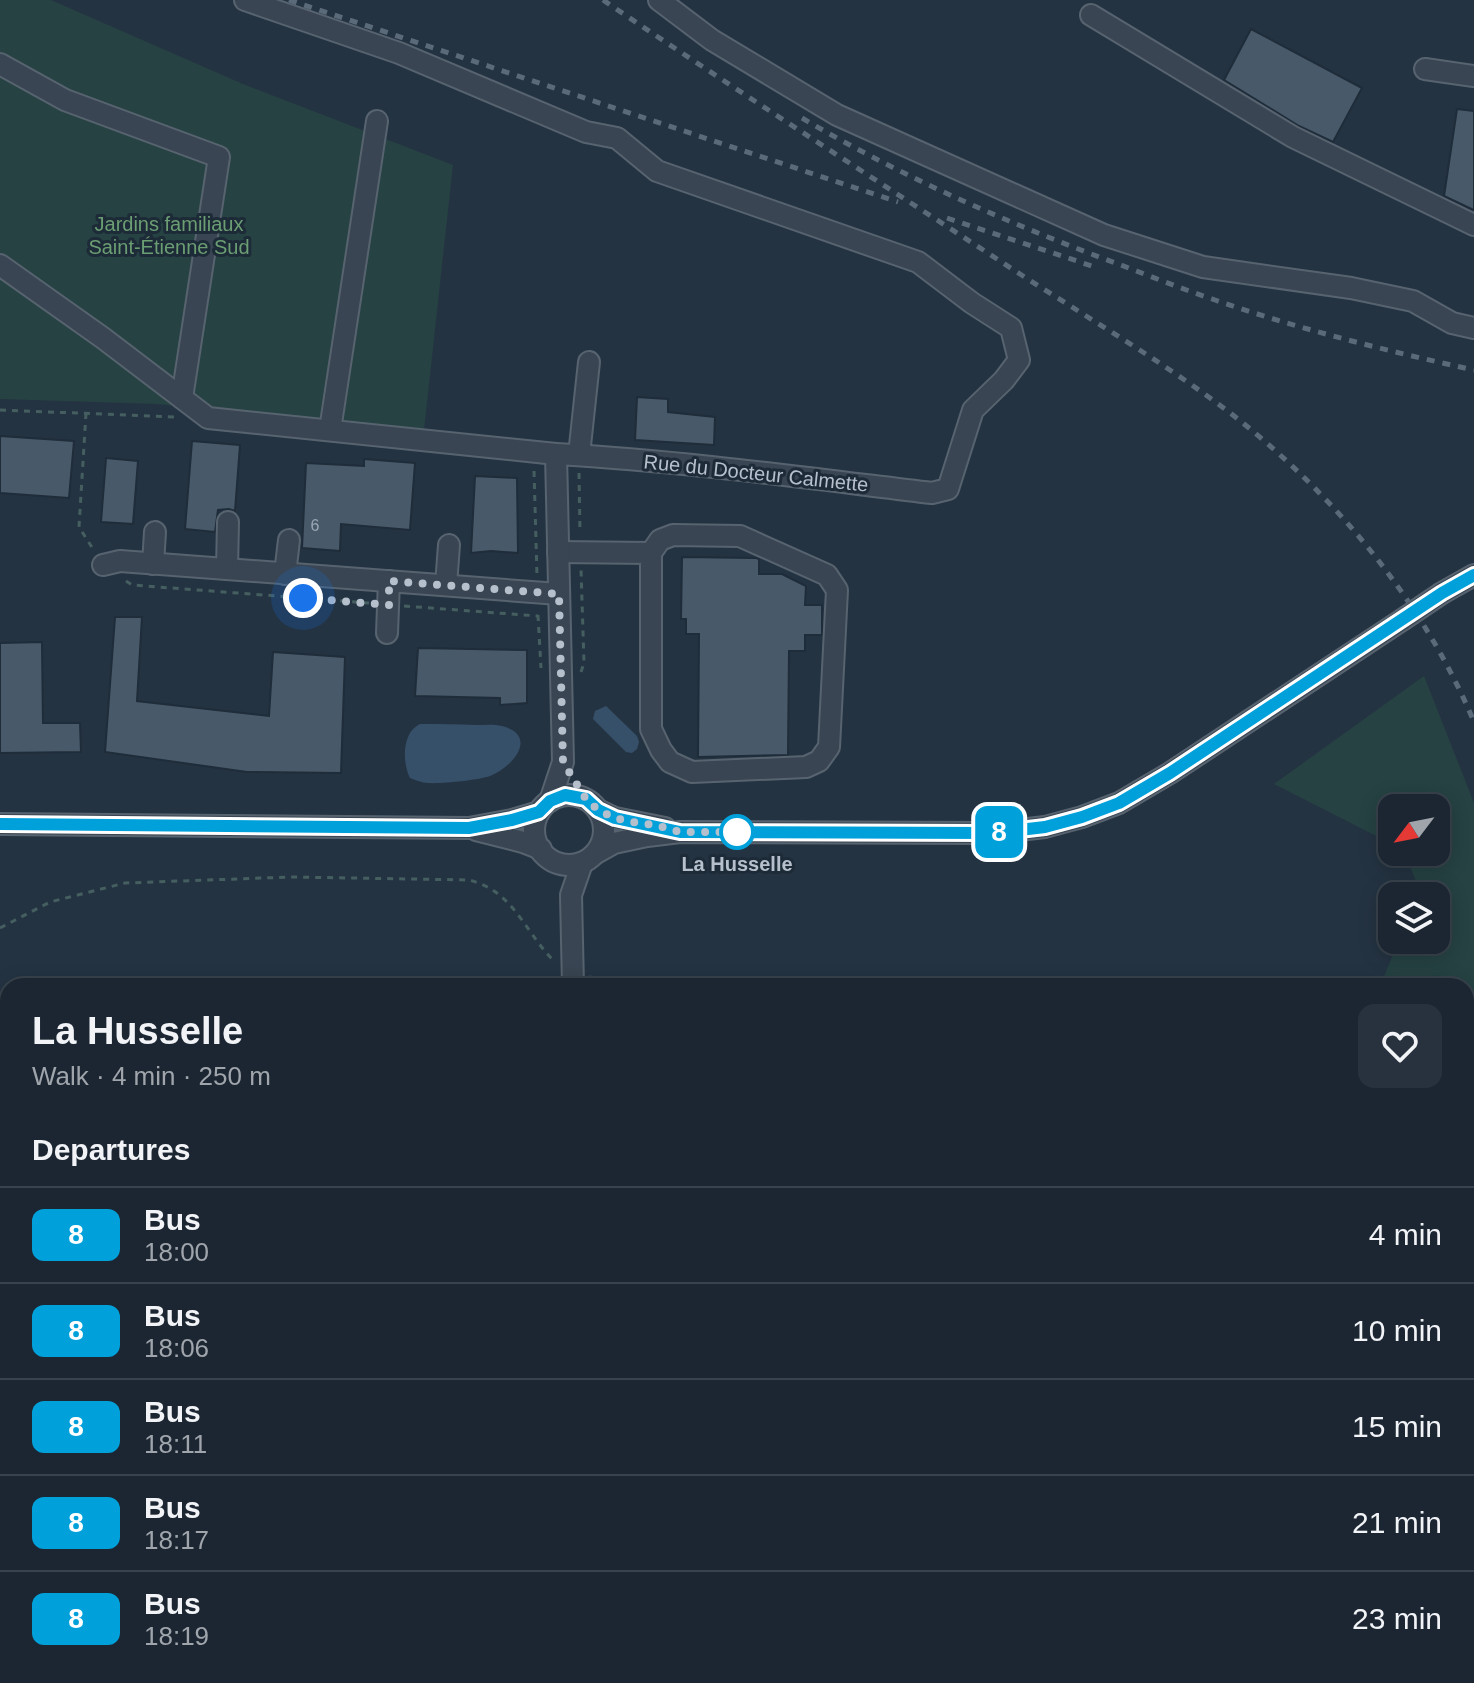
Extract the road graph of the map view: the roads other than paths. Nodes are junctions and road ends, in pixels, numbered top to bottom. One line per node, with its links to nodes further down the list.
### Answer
1 (245, 0): 15 (street, Rue du Docteur Calmette)
2 (659, 0): 10 (street)
3 (1091, 15): 8 (street)
4 (0, 64): 12 (street)
5 (1425, 69): 6 (street)
6 (1474, 76)
7 (377, 121): 13 (street)
8 (1474, 225)
9 (0, 265): 12 (street, Rue du Docteur Calmette)
10 (1474, 328)
11 (589, 362): 15 (street)
12 (180, 407): 13 (street, Rue du Docteur Calmette)
13 (330, 430): 14 (street, Rue du Docteur Calmette)
14 (556, 454): 15 (street, Rue du Docteur Calmette); 20 (street)
15 (579, 455)
16 (228, 522): 24 (street)
17 (155, 532): 22 (street)
18 (289, 540): 25 (street)
19 (449, 545): 28 (street)
20 (558, 552): 21 (street); 29 (street)
21 (651, 553): 21 (street)
22 (153, 564): 23 (street); 24 (street)
23 (103, 565)
24 (227, 569): 25 (street)
25 (285, 574): 27 (street)
26 (1474, 575): 36 (street, bridge)
27 (389, 581): 28 (street); 30 (street)
28 (446, 585): 29 (street)
29 (559, 594): 31 (street)
30 (387, 633)
31 (563, 762): 32 (street); 33 (street)
32 (592, 804): 33 (street); 36 (street); 38 (street)
33 (545, 806): 35 (street); 37 (street)
34 (0, 824): 35 (street)
35 (469, 828): 37 (street)
36 (680, 832): 38 (street)
37 (547, 856): 38 (street); 39 (street)
38 (589, 858): 39 (street)
39 (571, 895): 40 (street)
40 (572, 978)

